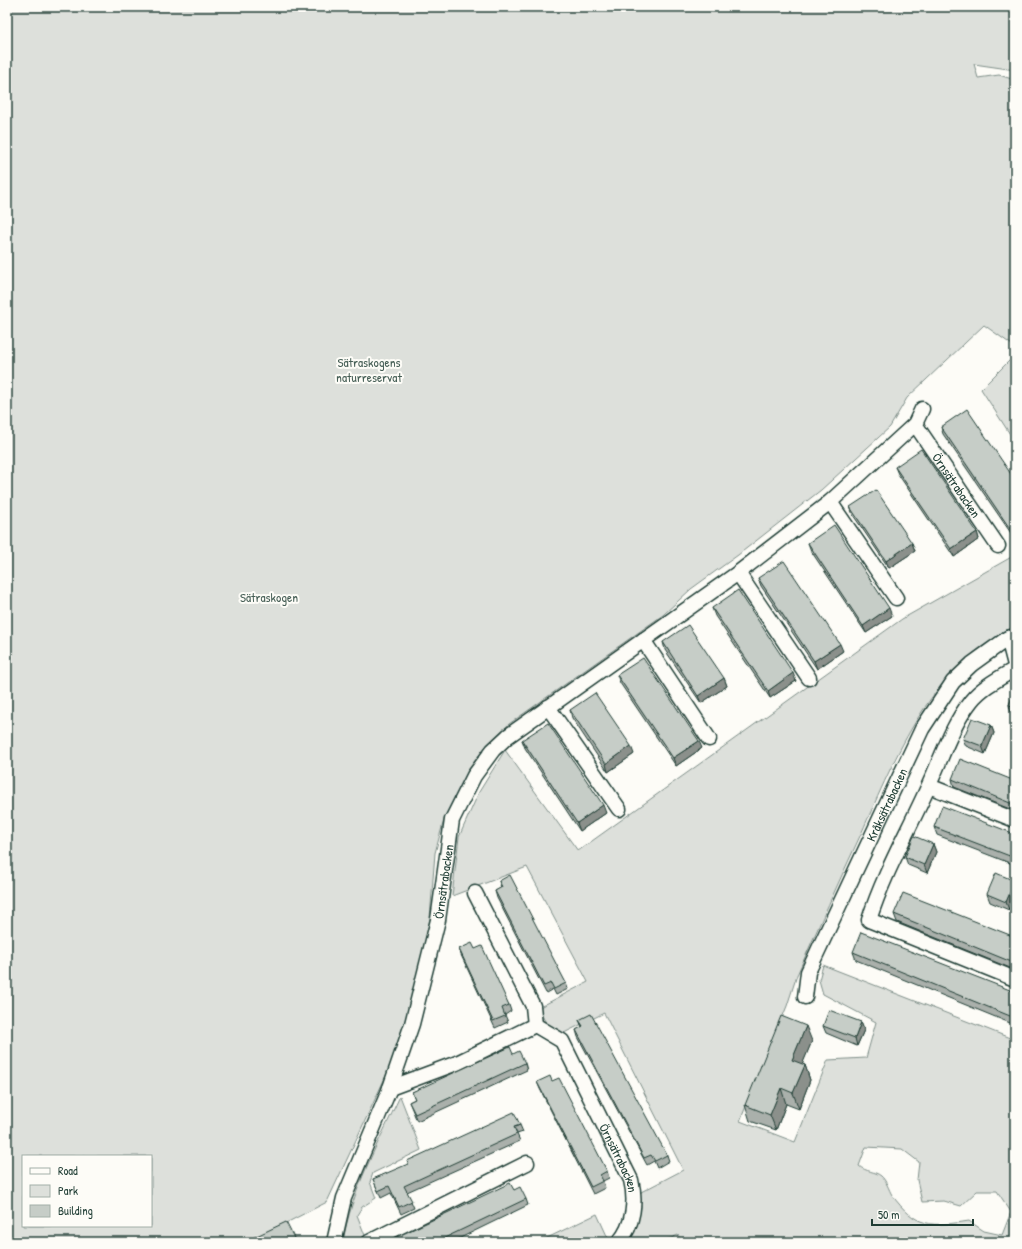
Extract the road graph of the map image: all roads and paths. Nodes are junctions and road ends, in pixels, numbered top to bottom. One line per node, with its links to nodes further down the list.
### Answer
1 (922, 409): 2 (street, Örnsätrabacken)
2 (915, 424): 3 (street, Örnsätrabacken); 4 (street, Örnsätrabacken)
3 (830, 502): 5 (street, Örnsätrabacken); 6 (street)
4 (998, 546)
5 (738, 573): 8 (street, Örnsätrabacken); 11 (street)
6 (896, 598)
7 (1012, 637): 9 (street, Kråksätrabacken); 19 (street, Kråksätrabacken)
8 (643, 640): 12 (street, Örnsätrabacken); 13 (street)
9 (1015, 665)
10 (1015, 669): 14 (street)
11 (809, 678)
12 (548, 707): 15 (street); 21 (street, Örnsätrabacken)
13 (709, 739)
14 (929, 786): 16 (street); 18 (street)
15 (619, 809)
16 (1015, 820)
17 (475, 893): 20 (street)
18 (1015, 979)
19 (805, 997)
20 (535, 1025): 21 (street); 25 (street, Örnsätrabacken)
21 (390, 1088): 23 (street, Örnsätrabacken)
22 (527, 1163): 24 (street)
23 (334, 1242)
24 (369, 1242)
25 (619, 1242)

